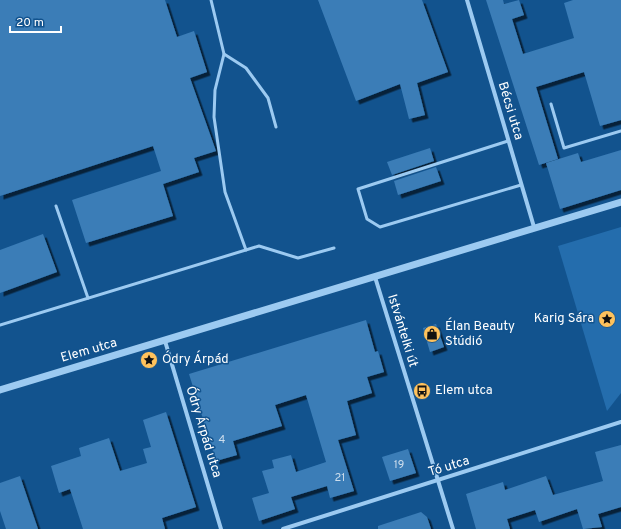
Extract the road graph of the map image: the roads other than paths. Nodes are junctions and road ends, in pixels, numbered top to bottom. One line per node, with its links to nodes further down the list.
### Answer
1 (211, 0): 3 (lane)
2 (466, 0): 7 (street, Bécsi utca)
3 (224, 54): 5 (lane); 13 (lane)
4 (551, 104): 6 (lane)
5 (276, 127)
6 (621, 131)
7 (508, 141): 8 (street, Bécsi utca); 8 (lane)
8 (521, 185): 11 (street, Bécsi utca)
9 (621, 202): 11 (street, Elem utca)
10 (56, 206): 15 (lane)
11 (534, 227): 14 (street, Elem utca)
12 (334, 248): 13 (lane)
13 (246, 250): 15 (lane)
14 (375, 277): 17 (street, Elem utca); 20 (street, Istvántelki út)
15 (88, 298): 16 (lane)
16 (0, 325)
17 (165, 341): 18 (street, Elem utca); 21 (street, Ódry Árpád utca)
18 (0, 390)
19 (621, 422): 20 (street, Tó utca)
20 (439, 480): 22 (street, Tó utca); 23 (street, Istvántelki út)
21 (221, 529)
22 (283, 529)
23 (453, 529)

